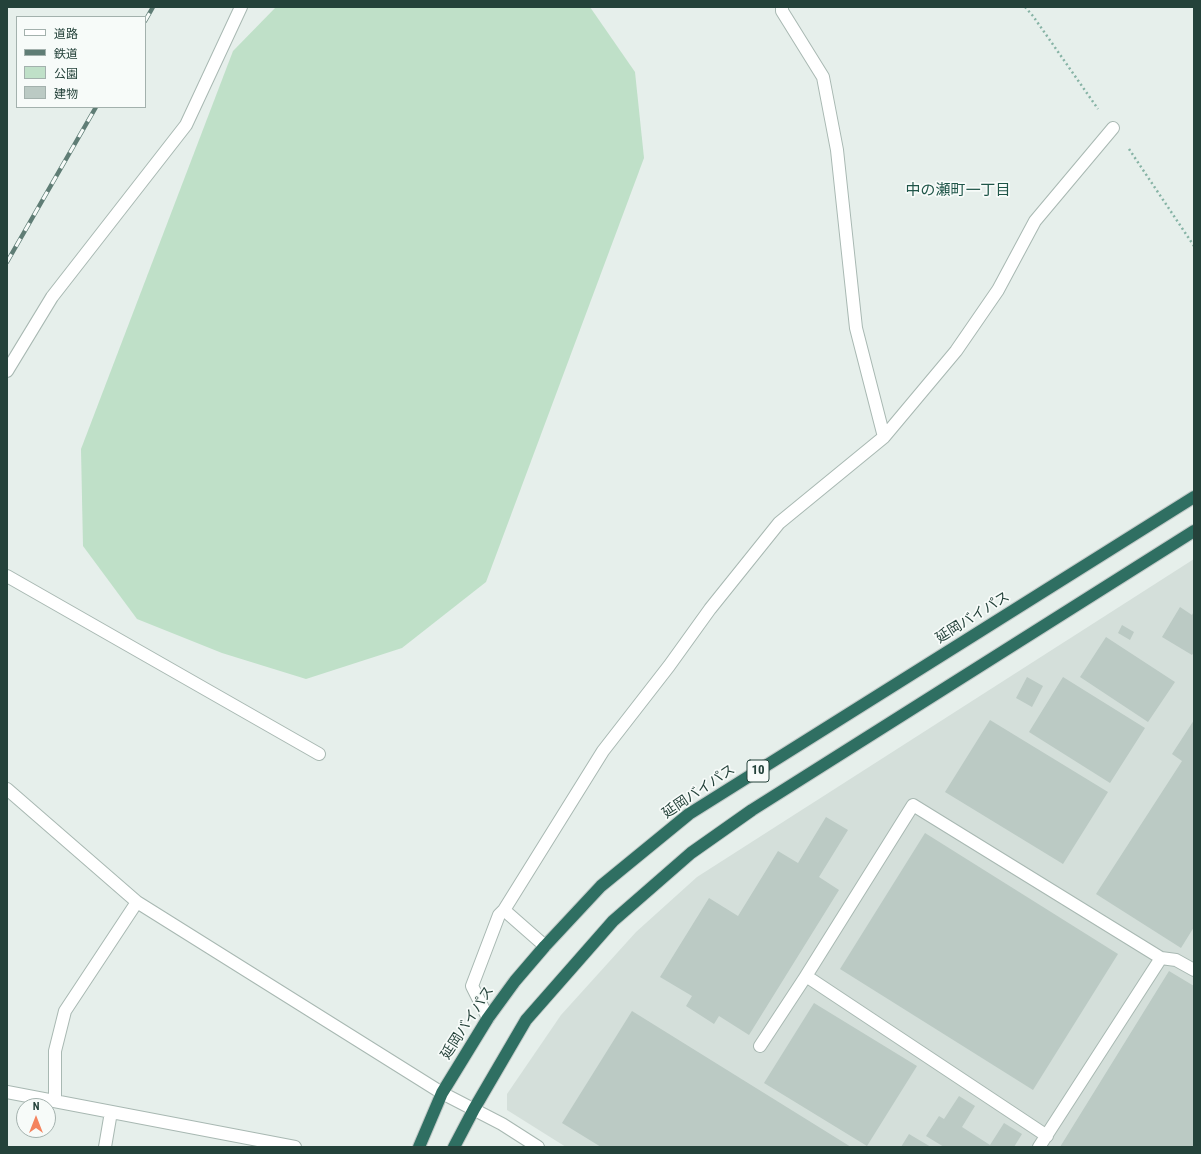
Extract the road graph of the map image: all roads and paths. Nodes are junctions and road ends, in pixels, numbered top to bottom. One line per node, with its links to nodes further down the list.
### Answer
1 (241, 7): 8 (street)
2 (782, 7): 9 (street)
3 (1025, 7): 4 (path)
4 (1098, 108)
5 (1113, 128): 9 (street)
6 (1129, 149): 7 (path)
7 (1194, 246)
8 (7, 372)
9 (884, 437): 16 (street)
10 (1194, 497): 17 (highway, 延岡バイパス / 10)
11 (1194, 531): 28 (highway, 10)
12 (7, 576): 13 (street)
13 (319, 754)
14 (7, 788): 15 (street)
15 (137, 902): 24 (street); 26 (street)
16 (504, 910): 17 (street); 21 (street)
17 (545, 946): 21 (highway, 延岡バイパス / 10)
18 (1161, 958): 19 (street); 20 (street); 30 (street)
19 (1194, 970)
20 (806, 976): 22 (street); 30 (street)
21 (488, 1018): 24 (highway, 延岡バイパス / 10)
22 (760, 1046)
23 (7, 1092): 25 (street)
24 (442, 1093): 28 (street); 33 (highway, 延岡バイパス / 10)
25 (39, 1098)
26 (55, 1098)
27 (56, 1101): 29 (street)
28 (474, 1109): 34 (highway, 10); 35 (street)
29 (111, 1112): 31 (street); 32 (street)
30 (1046, 1136): 36 (street)
31 (105, 1147)
32 (295, 1147)
33 (419, 1147)
34 (454, 1147)
35 (538, 1147)
36 (1039, 1147)

